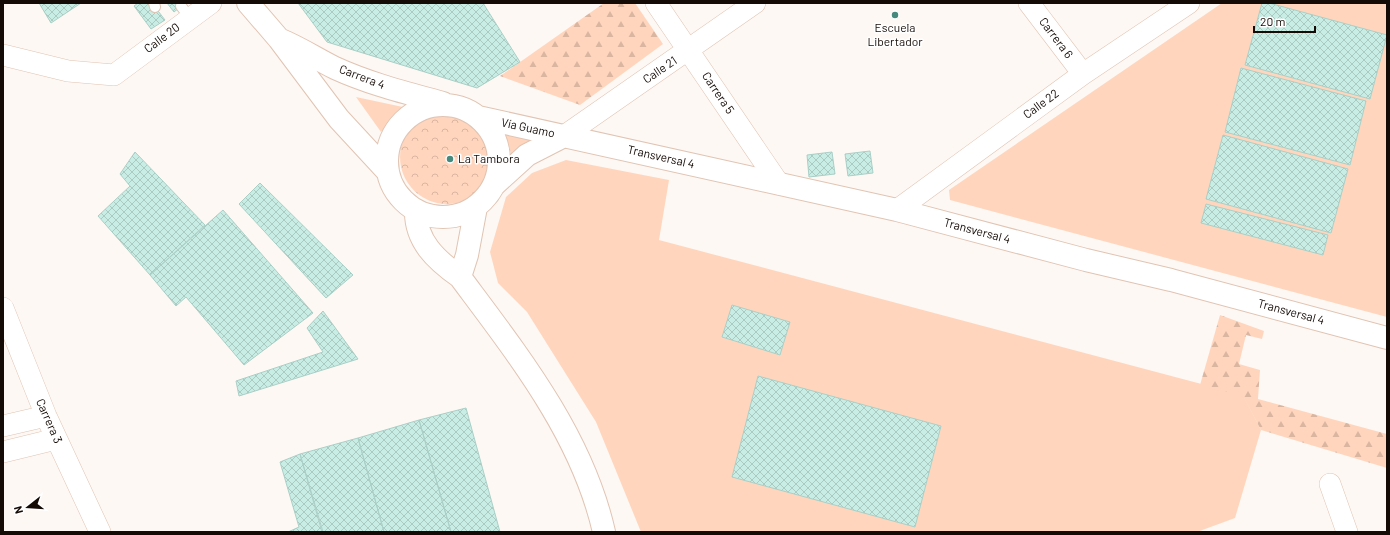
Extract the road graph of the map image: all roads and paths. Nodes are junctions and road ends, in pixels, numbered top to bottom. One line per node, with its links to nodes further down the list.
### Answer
1 (210, 3): 9 (street, Calle 20)
2 (248, 3): 7 (main road, Carrera 4)
3 (656, 3): 8 (street, Carrera 5)
4 (755, 3): 8 (street, Calle 21)
5 (1029, 3): 10 (street, Carrera 6)
6 (1189, 3): 10 (street, Calle 22)
7 (279, 39): 11 (main road, Carrera 4); 14 (main road, Carrera 4)
8 (689, 50): 13 (street, Calle 21); 15 (street, Carrera 5)
9 (3, 54)
10 (1083, 74): 19 (street, Calle 22)
11 (448, 105): 12 (main road); 14 (main road)
12 (478, 117): 13 (main road, Vía Guamo); 16 (main road)
13 (564, 136): 15 (main road, Transversal 4); 16 (main road, Vía Guamo)
14 (388, 172): 18 (main road)
15 (779, 184): 19 (main road, Transversal 4)
16 (494, 185): 17 (main road)
17 (476, 207): 18 (main road); 20 (main road)
18 (416, 210): 20 (main road)
19 (897, 210): 22 (main road, Transversal 4)
20 (460, 276): 29 (main road)
21 (3, 308): 23 (street, Carrera 3)
22 (1387, 338)
23 (46, 416): 24 (street); 25 (street, Carrera 3)
24 (3, 426)
25 (56, 439): 26 (street); 28 (street, Carrera 3)
26 (3, 452)
27 (1330, 484): 30 (street)
28 (100, 532)
29 (604, 532)
30 (1347, 532)

